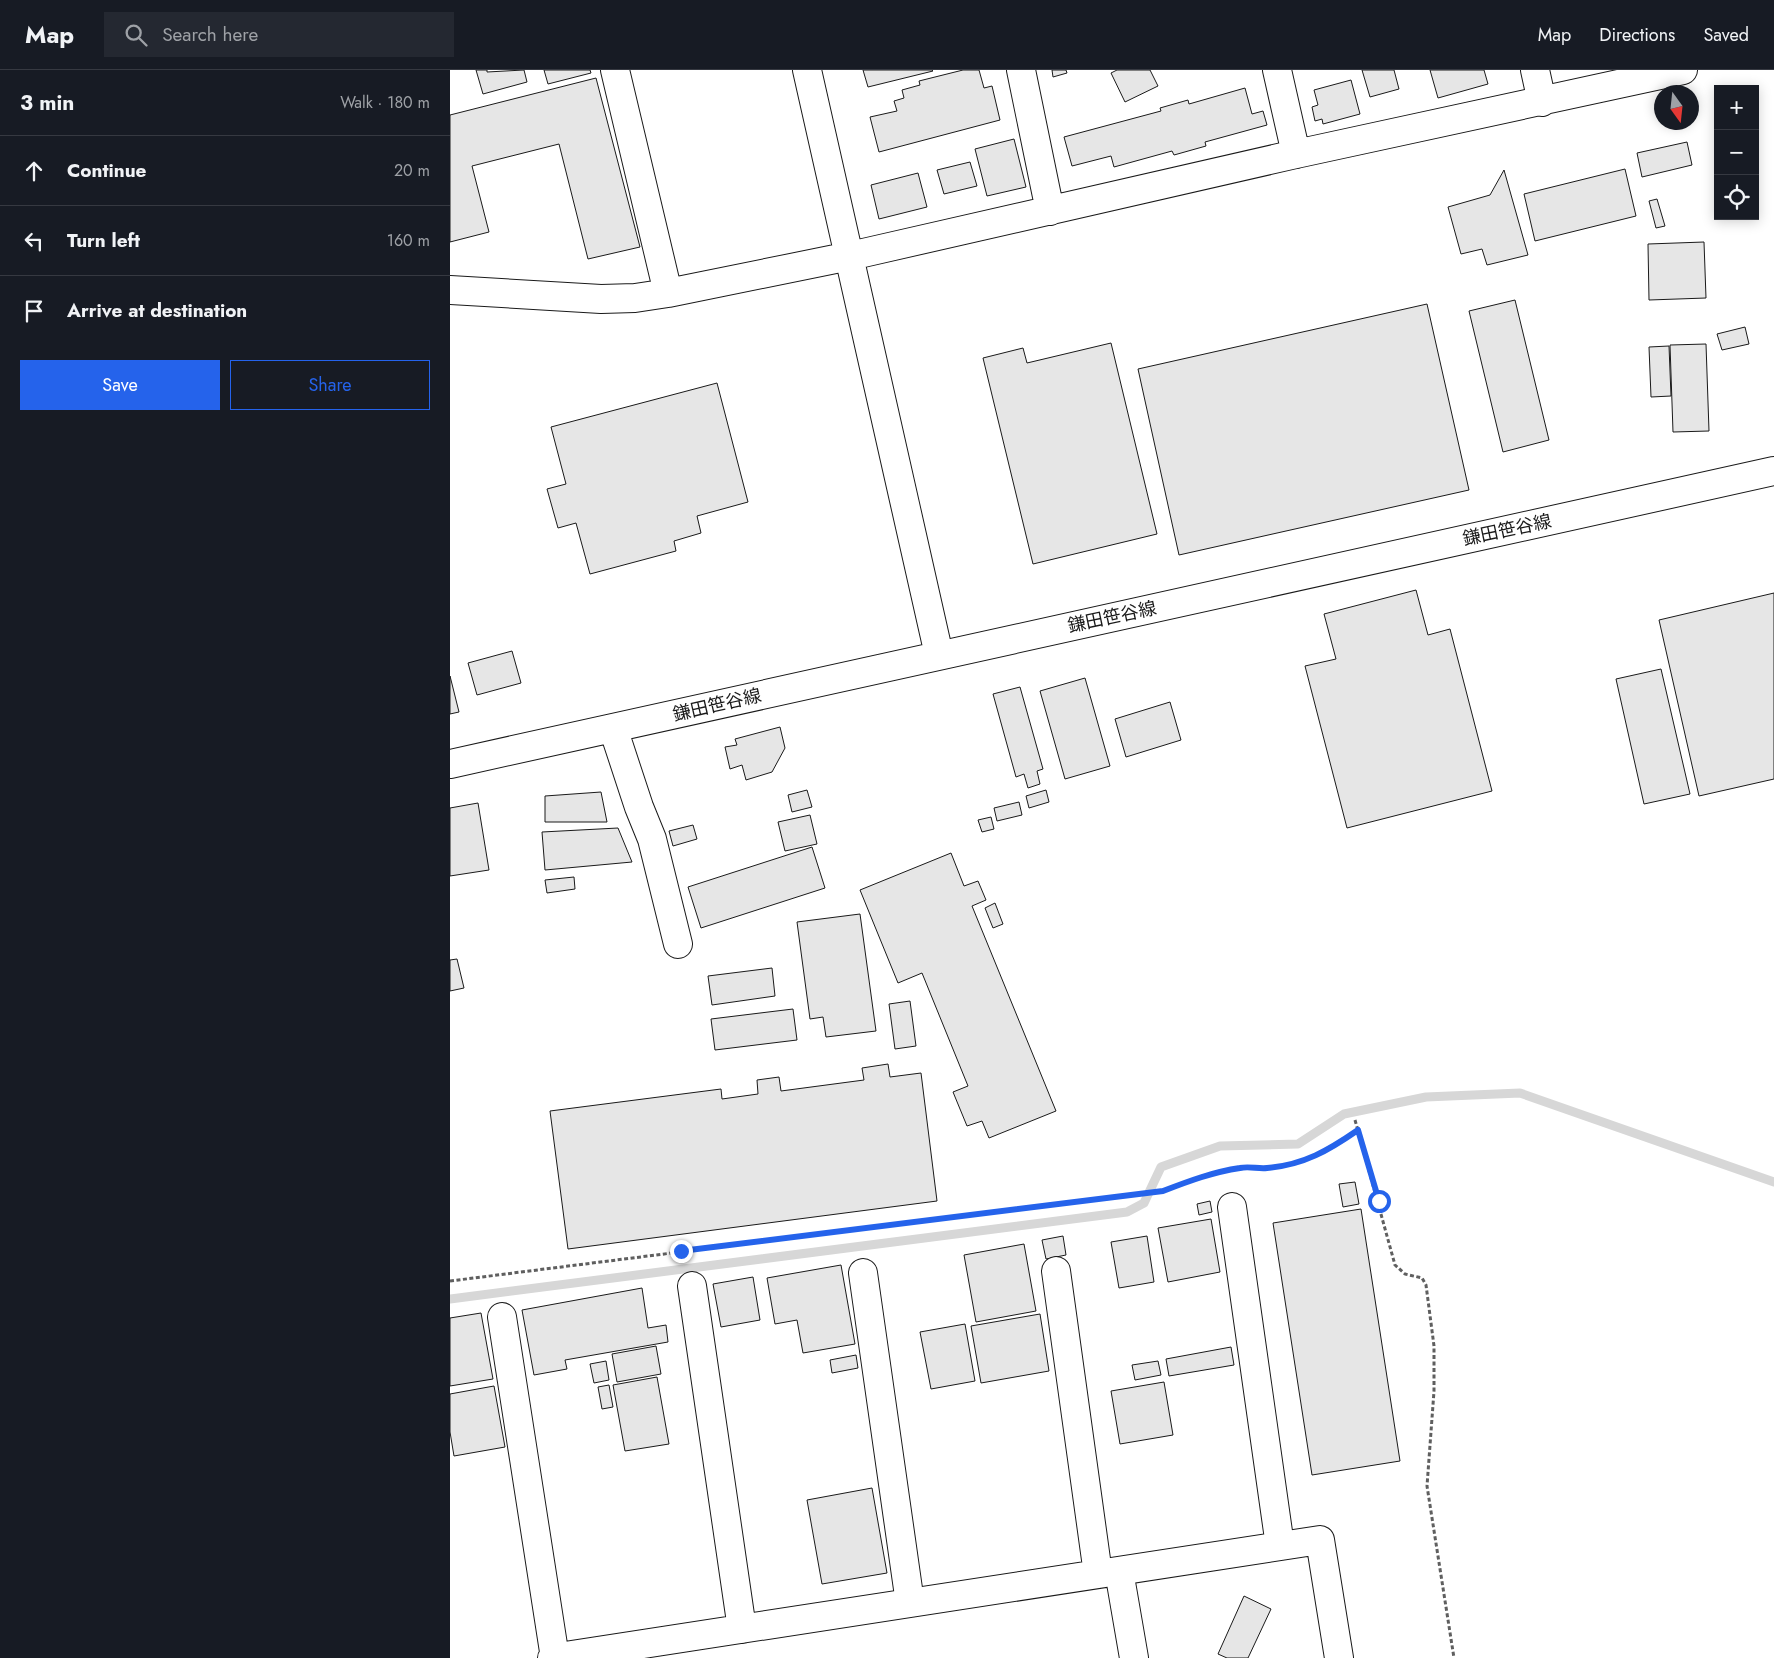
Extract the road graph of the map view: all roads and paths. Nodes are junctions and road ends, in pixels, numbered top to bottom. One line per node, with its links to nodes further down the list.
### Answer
1 (615, 70): 12 (street)
2 (807, 70): 10 (street)
3 (1021, 70): 9 (street)
4 (1278, 70): 8 (street)
5 (1534, 70): 7 (street)
6 (1683, 70): 7 (street)
7 (1542, 102): 8 (street)
8 (1296, 154): 9 (street)
9 (1050, 211): 10 (street)
10 (850, 256): 12 (street); 14 (street)
11 (450, 290): 12 (street)
12 (668, 293)
13 (1774, 471): 14 (street, 鎌田笹谷線)
14 (939, 655): 15 (street, 鎌田笹谷線)
15 (614, 728): 16 (street, 鎌田笹谷線); 17 (street)
16 (450, 764)
17 (678, 944)
18 (1355, 1120): 19 (path)
19 (1358, 1130): 23 (path); 34 (path)
20 (1232, 1207): 26 (street)
21 (1056, 1271): 27 (street)
22 (863, 1273): 28 (street)
23 (450, 1281)
24 (692, 1286): 29 (street)
25 (502, 1317): 31 (street)
26 (1280, 1546): 27 (street); 33 (street)
27 (1109, 1572): 28 (street); 32 (street)
28 (910, 1603): 29 (street)
29 (742, 1629): 30 (street)
30 (661, 1650): 31 (street)
31 (553, 1658)
32 (1134, 1658)
33 (1339, 1658)
34 (1454, 1658)

